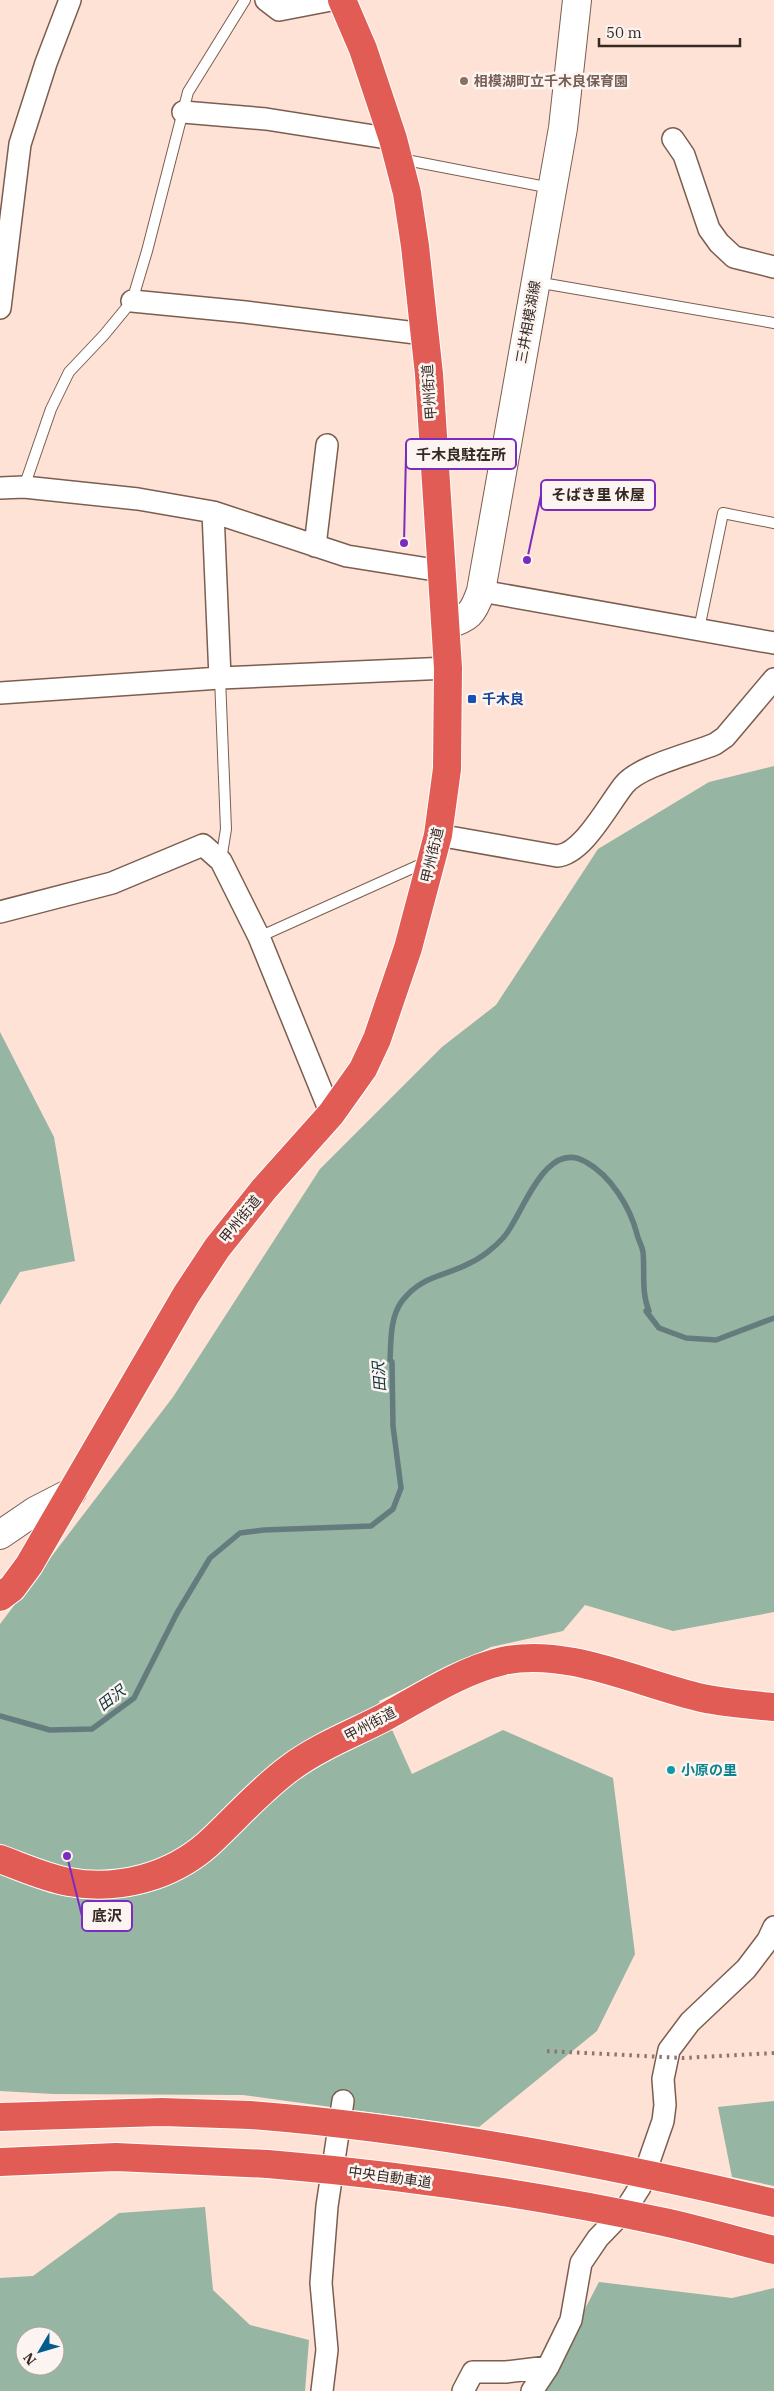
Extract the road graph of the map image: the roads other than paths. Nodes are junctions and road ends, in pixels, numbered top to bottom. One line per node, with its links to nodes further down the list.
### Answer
1 (70, 0): 11 (street)
2 (245, 0): 7 (lane)
3 (266, 0): 4 (street)
4 (331, 0)
5 (342, 0): 9 (highway, 甲州街道)
6 (577, 0): 10 (main road, 三井相模湖線)
7 (183, 112): 9 (street); 14 (lane)
8 (673, 140): 12 (street)
9 (396, 149): 10 (lane); 17 (highway, 甲州街道)
10 (552, 189): 13 (main road, 三井相模湖線)
11 (6, 216): 15 (street)
12 (774, 268)
13 (535, 282): 16 (lane); 25 (main road, 三井相模湖線)
14 (132, 301): 17 (street); 19 (lane)
15 (0, 308)
16 (774, 322)
17 (424, 334): 24 (highway, 甲州街道)
18 (327, 444): 23 (street)
19 (24, 487): 20 (street); 21 (street)
20 (0, 488)
21 (213, 512): 23 (street); 30 (street)
22 (774, 523): 27 (lane)
23 (315, 546): 24 (street)
24 (441, 571): 26 (highway, 甲州街道)
25 (481, 591): 26 (main road, 三井相模湖線); 27 (street)
26 (446, 625): 29 (highway, 甲州街道)
27 (699, 629): 28 (street)
28 (774, 644)
29 (448, 668): 30 (street); 33 (highway, 甲州街道)
30 (220, 678): 32 (street); 34 (lane)
31 (774, 679): 33 (street)
32 (0, 693)
33 (435, 847): 36 (lane); 37 (highway, 甲州街道)
34 (221, 861): 35 (street); 36 (street)
35 (0, 912)
36 (258, 937): 37 (street)
37 (331, 1114): 38 (highway, 甲州街道)
38 (72, 1492): 39 (main road); 40 (highway, 甲州街道)
39 (0, 1535)
40 (0, 1597)
41 (774, 1707): 42 (highway, 甲州街道)
42 (0, 1859)
43 (774, 1927): 49 (street)
44 (343, 2101): 50 (street)
45 (0, 2117): 47 (highway, bridge)
46 (0, 2162): 48 (highway, 中央自動車道, bridge)
47 (774, 2203)
48 (774, 2250)
49 (548, 2367): 51 (street); 52 (street)
50 (322, 2391)
51 (463, 2391)
52 (532, 2391)

